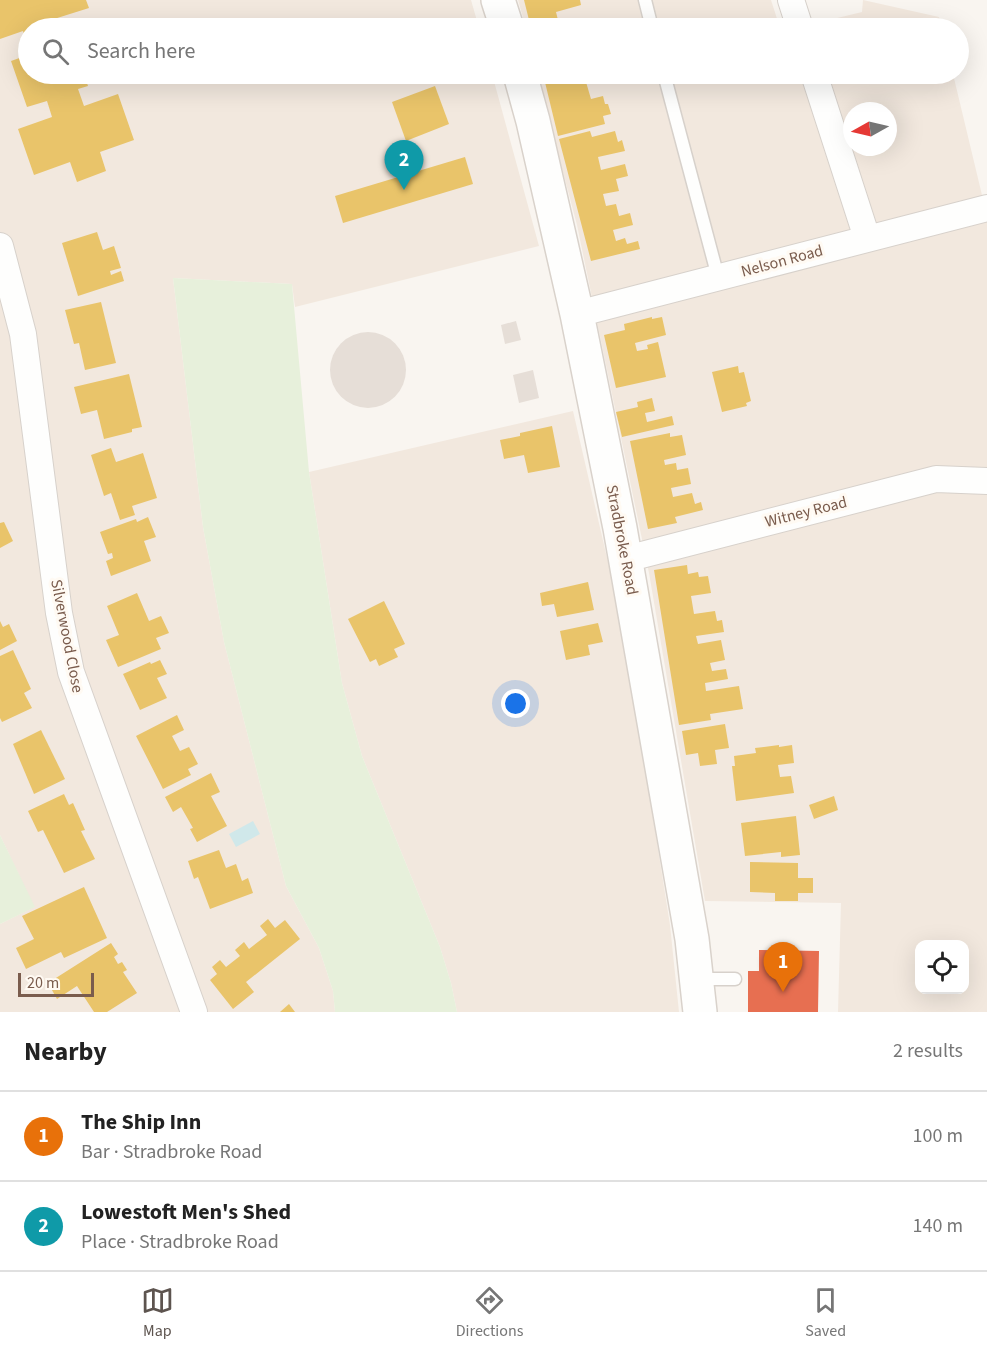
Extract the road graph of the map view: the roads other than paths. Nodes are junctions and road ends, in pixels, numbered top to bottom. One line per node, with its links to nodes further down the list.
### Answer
1 (498, 0): 4 (main road)
2 (645, 0): 5 (lane)
3 (791, 0): 6 (street)
4 (504, 18)
5 (650, 18)
6 (797, 18)
7 (523, 84): 14 (main road, Stradbroke Road)
8 (667, 84): 13 (lane)
9 (817, 84): 11 (street)
10 (987, 208): 11 (street, Nelson Road)
11 (867, 238): 13 (street, Nelson Road)
12 (0, 246): 19 (street, Silverwood Close)
13 (718, 277): 14 (street, Nelson Road)
14 (577, 314): 16 (main road, Stradbroke Road)
15 (987, 482): 16 (street, Witney Road)
16 (626, 559): 17 (main road, Stradbroke Road)
17 (696, 979): 18 (lane); 20 (main road, Stradbroke Road)
18 (735, 979)
19 (194, 1012)
20 (700, 1012)

